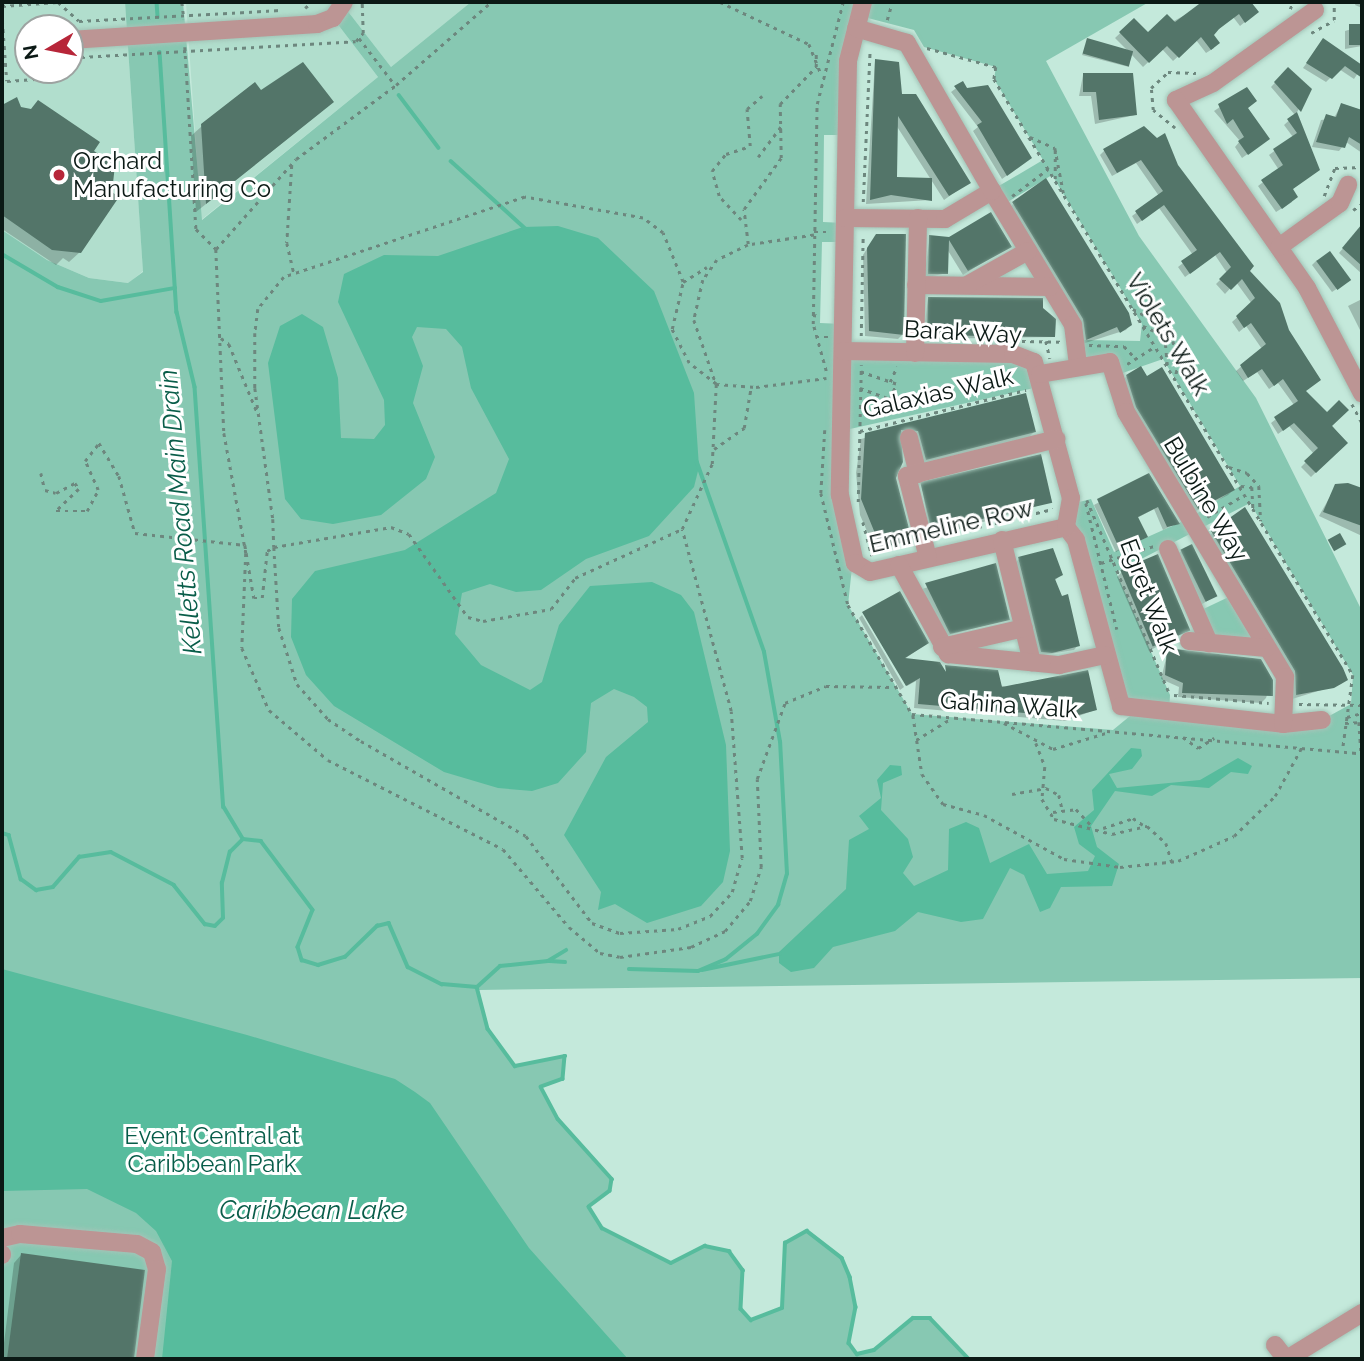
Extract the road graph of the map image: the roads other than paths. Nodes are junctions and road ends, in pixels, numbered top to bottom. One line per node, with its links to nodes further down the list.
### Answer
1 (344, 2): 5 (street)
2 (863, 2): 4 (street, Emmeline Row)
3 (1315, 10): 10 (street)
4 (856, 28): 7 (street); 9 (street, Emmeline Row)
5 (84, 39)
6 (1348, 185): 10 (street)
7 (996, 197): 8 (street); 11 (street)
8 (918, 218): 9 (street); 12 (street)
9 (841, 225): 15 (street, Emmeline Row)
10 (1279, 247): 19 (street)
11 (1028, 251): 13 (street); 14 (street)
12 (916, 285): 13 (street); 16 (street)
13 (966, 286): 14 (street)
14 (1050, 287): 17 (street)
15 (839, 344): 16 (street, Barak Way); 27 (street, Emmeline Row)
16 (915, 353): 18 (street, Barak Way)
17 (1078, 365): 18 (street, Bulbine Way); 32 (street, Bulbine Way)
18 (1042, 376): 21 (street, Barak Way)
19 (1362, 393)
20 (909, 438): 22 (street)
21 (1056, 439): 22 (street); 23 (street, Barak Way)
22 (918, 474): 26 (street)
23 (1066, 527): 24 (street, Emmeline Row); 33 (street, Emmeline Row)
24 (1003, 540): 26 (street, Emmeline Row); 28 (street)
25 (1166, 545): 30 (street)
26 (928, 558): 27 (street, Emmeline Row)
27 (899, 565): 31 (street)
28 (1024, 628): 31 (street); 34 (street)
29 (1189, 641): 30 (street)
30 (1209, 643): 32 (street)
31 (942, 647): 34 (street)
32 (1267, 648): 36 (street, Bulbine Way)
33 (1105, 655): 34 (street); 36 (street, Emmeline Row)
34 (1032, 662)
35 (1322, 720): 36 (street, Emmeline Row)
36 (1283, 724)
37 (2, 1238): 40 (street)
38 (1362, 1313): 39 (street)
39 (1283, 1354)
40 (145, 1359)

